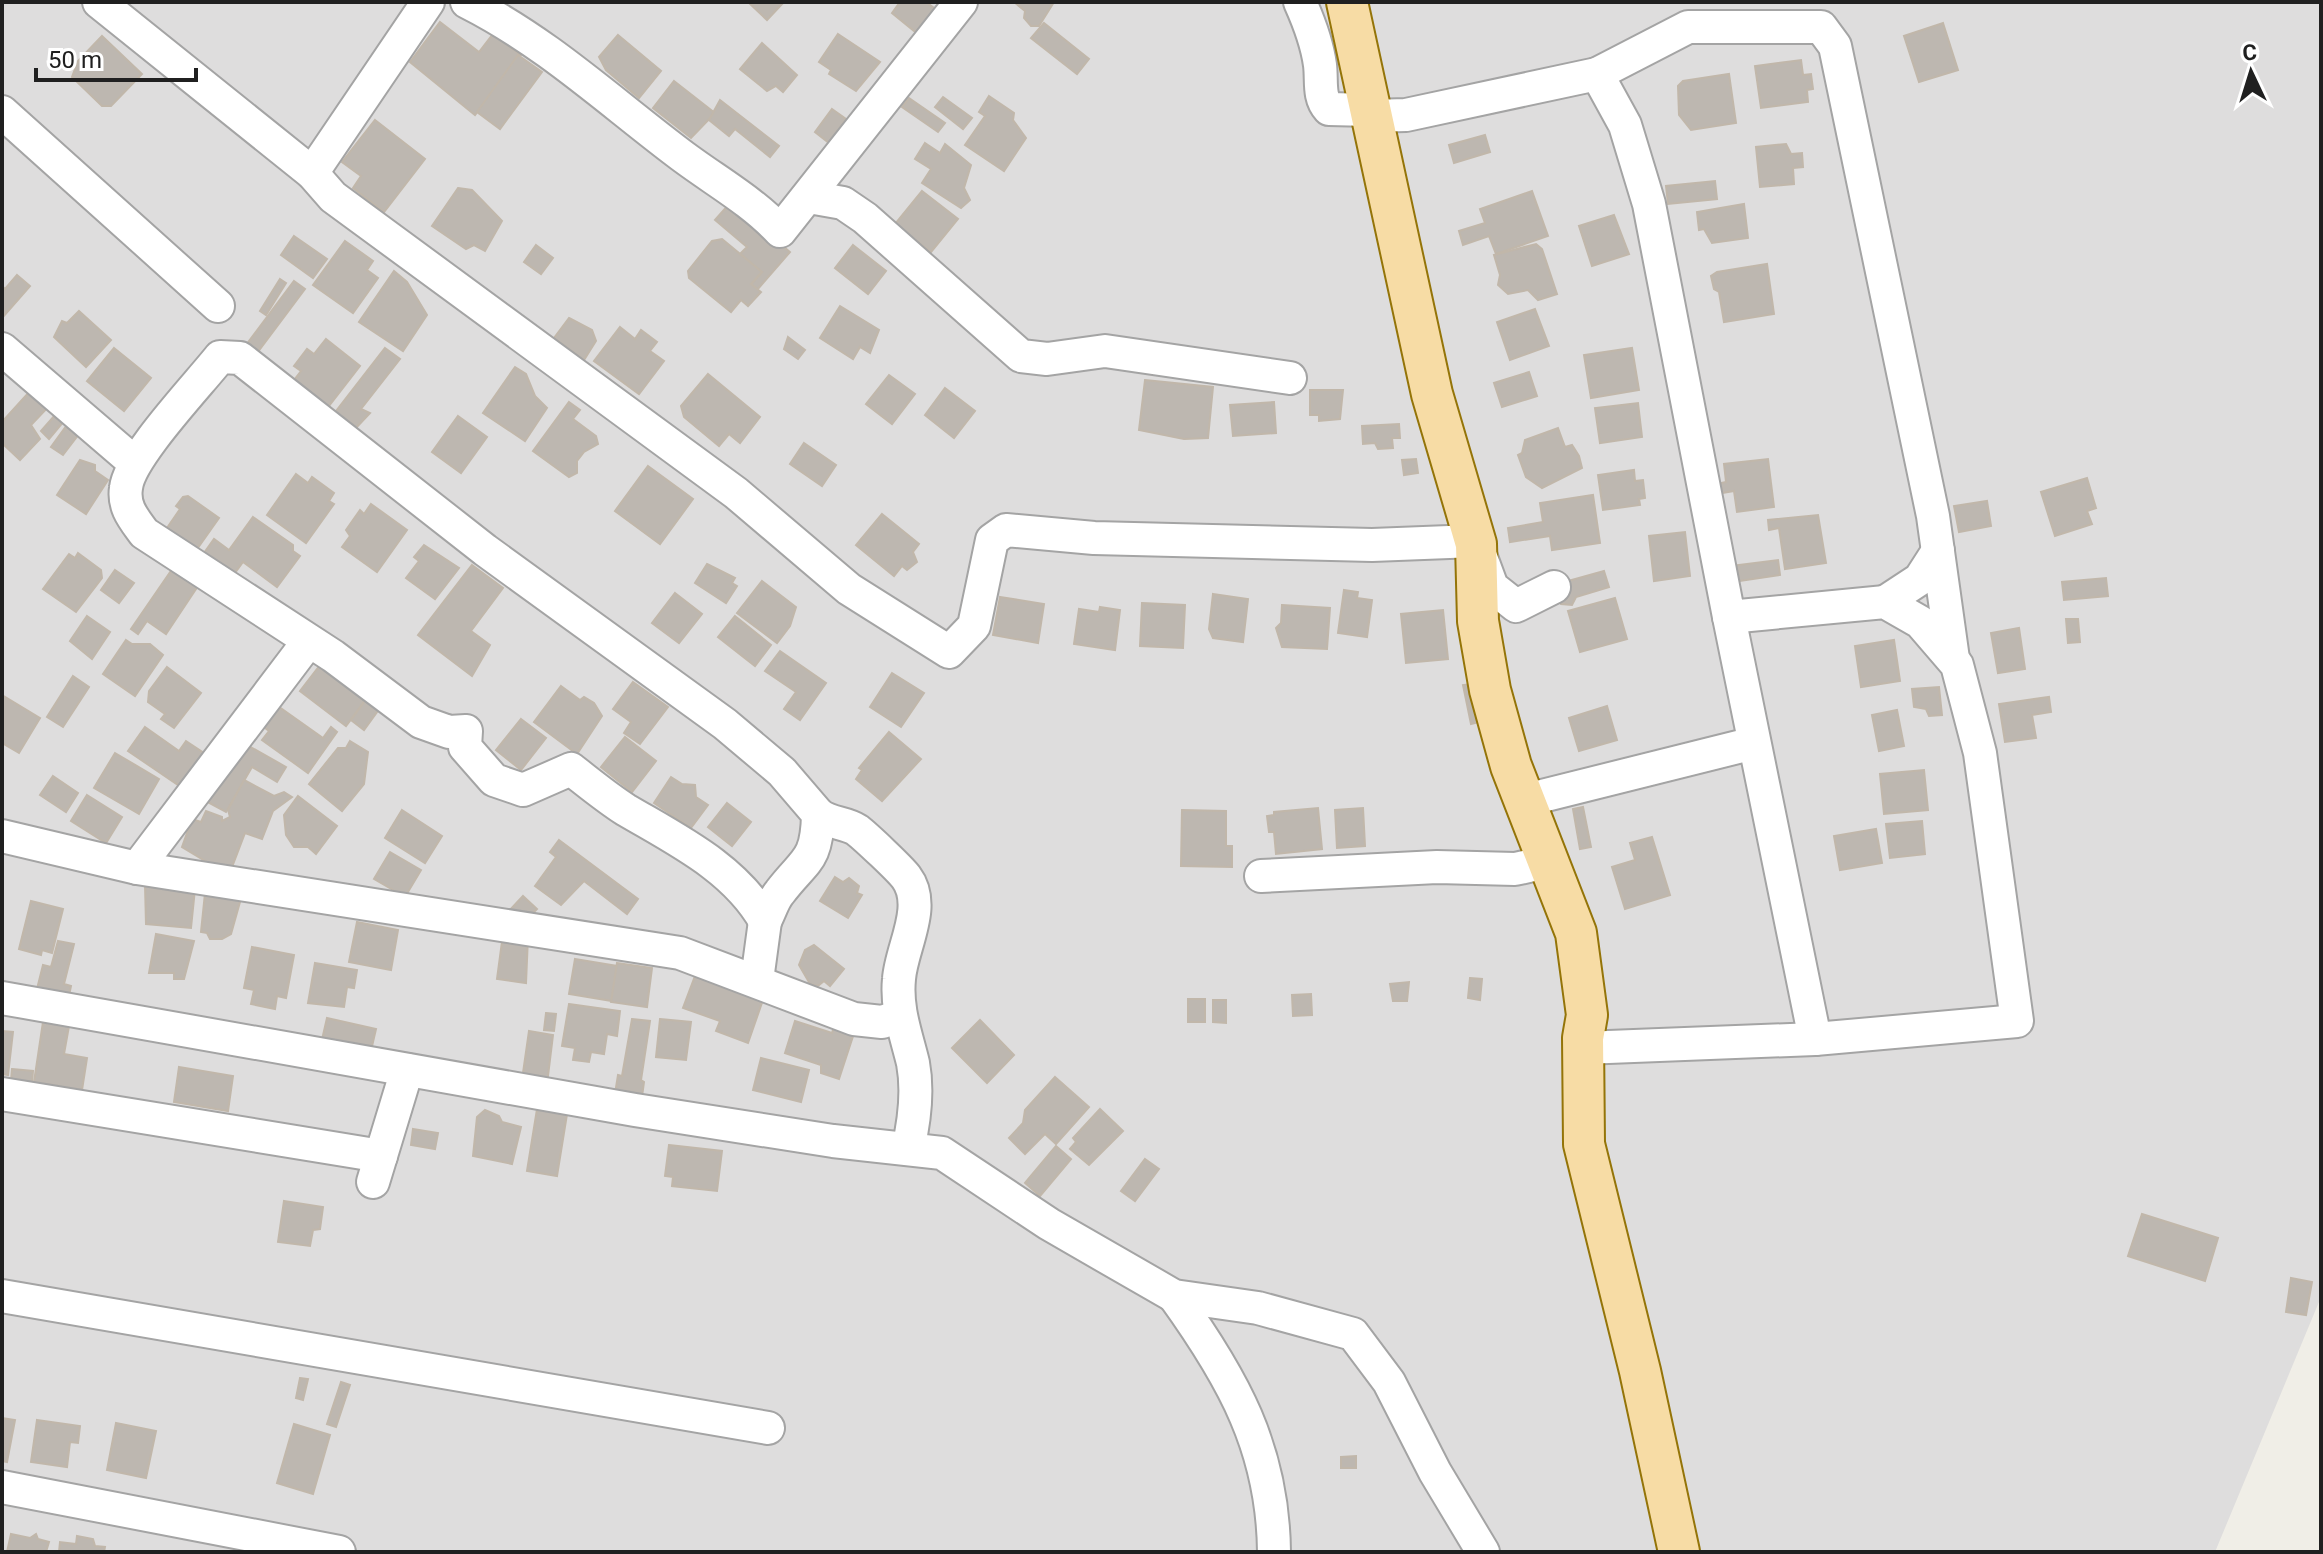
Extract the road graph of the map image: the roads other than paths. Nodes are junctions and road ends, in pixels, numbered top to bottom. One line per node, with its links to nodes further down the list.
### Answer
1 (99, 2): 10 (street)
2 (428, 2): 10 (street)
3 (467, 2): 11 (street)
4 (961, 2): 11 (street)
5 (1300, 2): 9 (street)
6 (1347, 2): 9 (main road)
7 (1597, 74): 9 (street); 17 (street); 20 (street)
8 (2, 112): 12 (street)
9 (1371, 113): 16 (main road)
10 (312, 173): 16 (street)
11 (809, 197): 14 (street)
12 (218, 306)
13 (2, 349): 15 (street)
14 (1290, 378)
15 (135, 463): 21 (street); 25 (street)
16 (1475, 541): 18 (street); 24 (main road)
17 (1938, 551): 19 (street); 22 (street)
18 (1554, 587)
19 (1885, 602): 20 (street); 22 (street)
20 (1729, 617): 23 (street)
21 (308, 642): 28 (street); 30 (street)
22 (1953, 659): 34 (street)
23 (1754, 743): 24 (street); 34 (street)
24 (1526, 800): 27 (main road)
25 (818, 814): 30 (street); 33 (street)
26 (2, 836): 28 (street)
27 (1551, 861): 29 (street); 35 (main road)
28 (137, 868): 31 (street)
29 (1261, 876)
30 (765, 921): 31 (street)
31 (757, 980): 33 (street)
32 (2, 998): 36 (street)
33 (900, 1016): 38 (street)
34 (1815, 1039): 35 (street)
35 (1583, 1048): 46 (main road)
36 (407, 1070): 37 (street); 38 (street)
37 (2, 1094)
38 (908, 1149): 40 (street)
39 (2, 1296): 41 (street)
40 (1174, 1296): 44 (street); 45 (street)
41 (768, 1428)
42 (2, 1487): 43 (street)
43 (339, 1552)
44 (1274, 1552)
45 (1483, 1552)
46 (1679, 1552)

